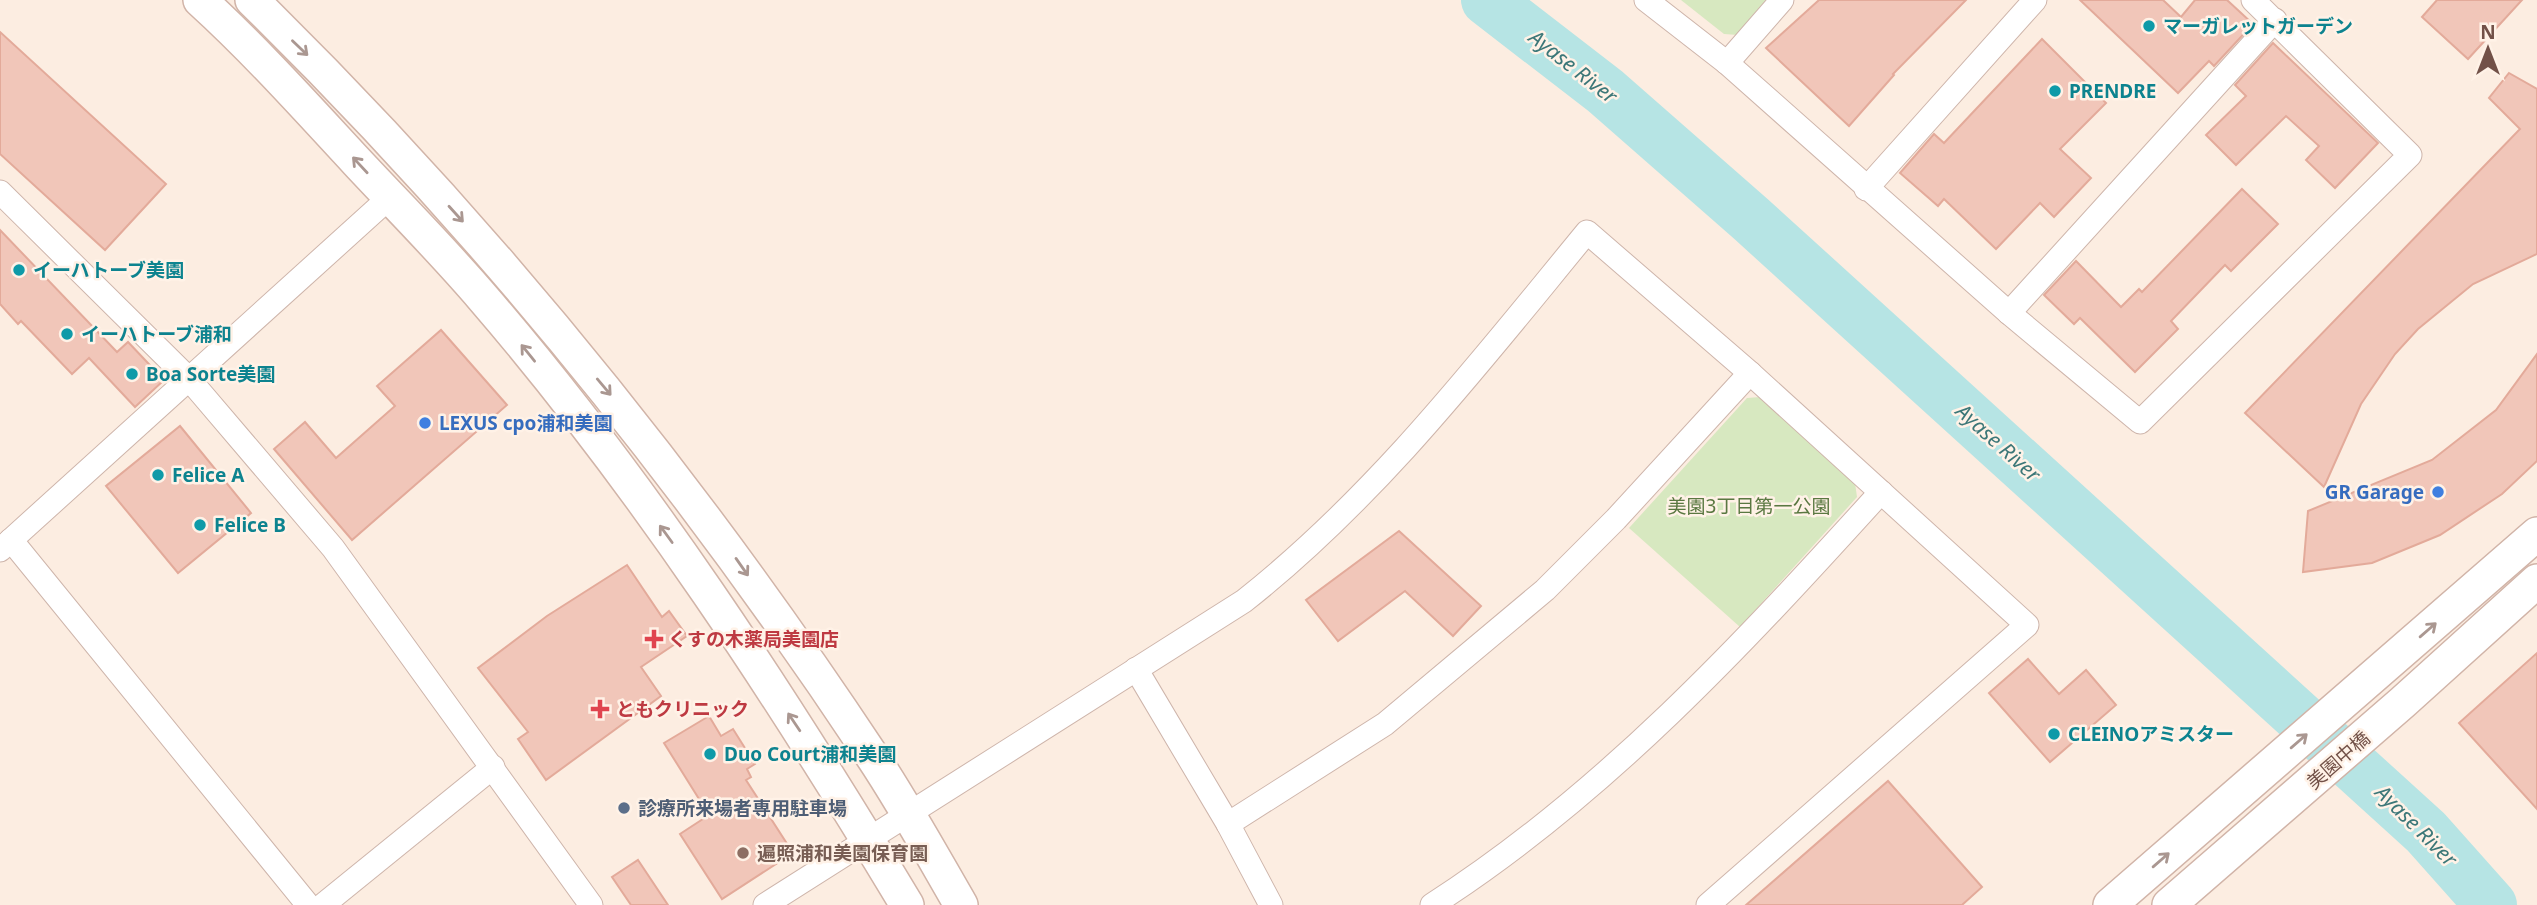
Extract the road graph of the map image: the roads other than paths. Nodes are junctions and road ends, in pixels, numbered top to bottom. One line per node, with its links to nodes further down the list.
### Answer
1 (200, 0): 10 (street, one-way to 1)
2 (252, 0): 21 (street, one-way to 21)
3 (1646, 0): 8 (street)
4 (1783, 0): 8 (street)
5 (2035, 0): 9 (street)
6 (2253, 0): 7 (street)
7 (2275, 20): 12 (street); 12 (street)
8 (1727, 63): 9 (street)
9 (1866, 189): 12 (street)
10 (390, 197): 14 (street); 23 (street, one-way to 10)
11 (4, 203): 14 (street)
12 (2009, 313)
13 (1750, 373): 15 (street); 19 (street); 22 (street)
14 (189, 379): 17 (street); 20 (street)
15 (1881, 492): 31 (street); 32 (street)
16 (2537, 534): 33 (street, 美園中橋, one-way to 16)
17 (5, 545): 24 (street)
18 (2537, 581): 34 (street, 美園中橋)
19 (1136, 669): 21 (street); 22 (street)
20 (493, 767): 25 (street); 26 (street)
21 (907, 813): 23 (street); 29 (street)
22 (1228, 824): 30 (street)
23 (867, 839): 27 (street); 28 (street)
24 (308, 905)
25 (323, 905)
26 (591, 905)
27 (765, 905)
28 (907, 905)
29 (961, 905)
30 (1271, 905)
31 (1432, 905)
32 (1708, 905)
33 (2110, 905)
34 (2169, 905)

